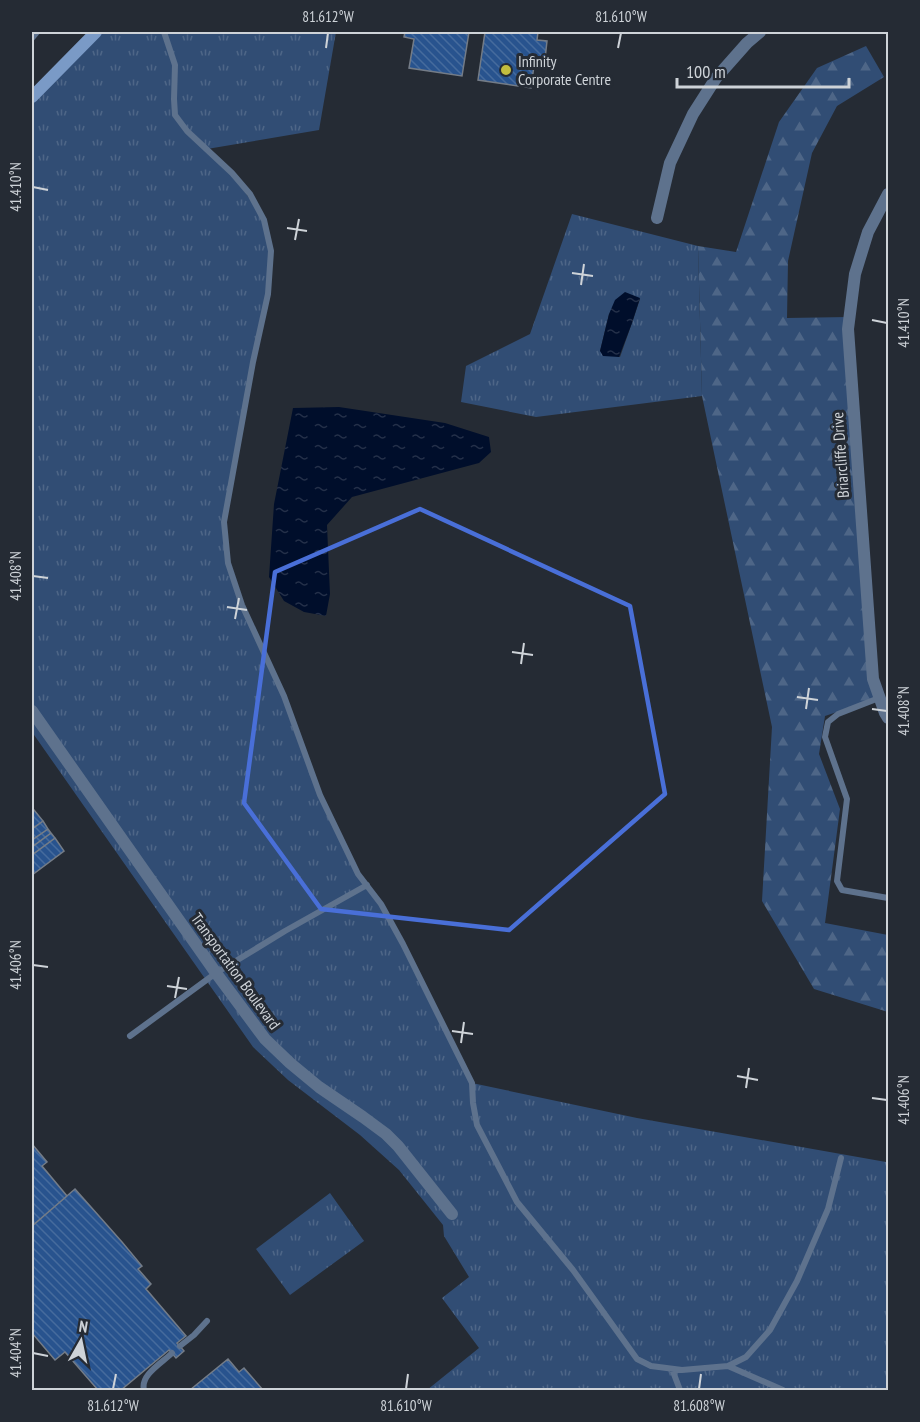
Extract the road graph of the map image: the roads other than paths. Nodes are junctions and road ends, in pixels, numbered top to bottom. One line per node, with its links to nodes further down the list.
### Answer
1 (37, 32): 5 (lane)
2 (96, 32): 6 (street)
3 (164, 32): 12 (lane)
4 (760, 32): 8 (street)
5 (32, 38)
6 (32, 97)
7 (888, 194): 9 (street, Briarcliffe Drive)
8 (657, 218)
9 (879, 698): 11 (street, Briarcliffe Drive); 13 (lane)
10 (32, 711): 14 (street, Transportation Boulevard)
11 (888, 718)
12 (367, 885): 14 (lane); 22 (lane)
13 (888, 898)
14 (216, 974): 15 (lane); 17 (street, Transportation Boulevard)
15 (130, 1036)
16 (841, 1158): 21 (lane)
17 (452, 1214)
18 (207, 1320): 19 (lane)
19 (180, 1346)
20 (172, 1353): 23 (lane)
21 (728, 1366): 22 (lane); 25 (lane)
22 (672, 1369): 24 (lane)
23 (144, 1390)
24 (680, 1390)
25 (783, 1390)

